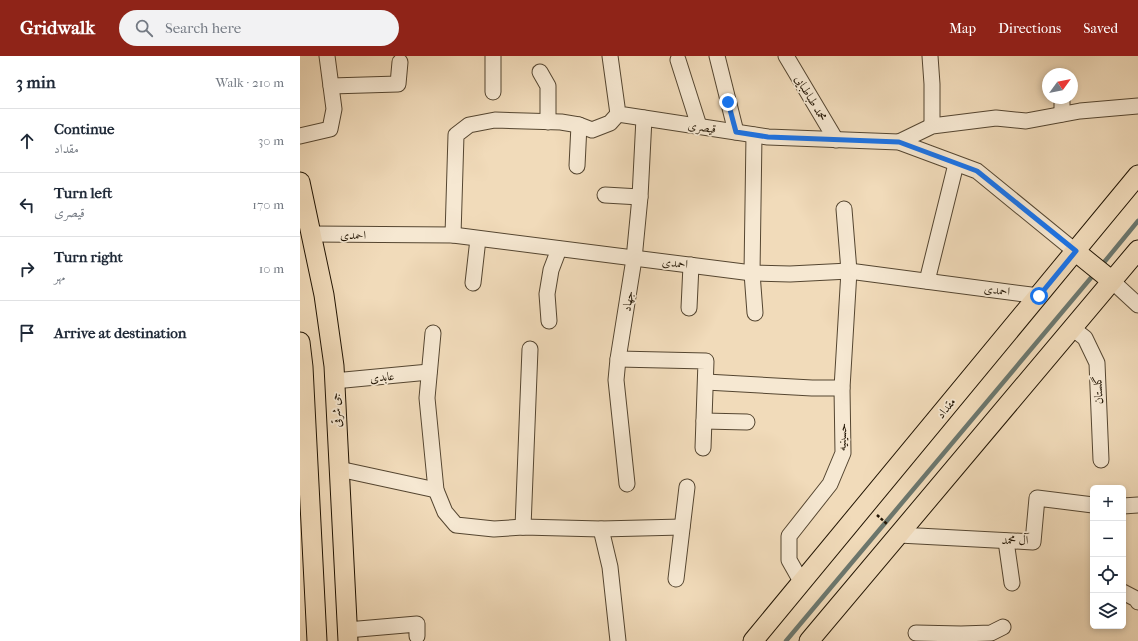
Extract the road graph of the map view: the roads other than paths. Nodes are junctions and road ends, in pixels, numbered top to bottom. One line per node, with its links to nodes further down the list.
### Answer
1 (327, 56): 10 (street)
2 (493, 56): 11 (street)
3 (610, 56): 14 (street)
4 (717, 56): 21 (street)
5 (786, 56): 24 (street, محمد طباطبایی)
6 (930, 56): 20 (street)
7 (678, 60): 19 (street)
8 (400, 62): 10 (street)
9 (540, 72): 17 (street)
10 (331, 86): 23 (street)
11 (493, 92)
12 (1062, 104): 15 (street)
13 (1138, 106): 15 (street)
14 (618, 114): 16 (street, قیصری); 18 (street)
15 (1062, 114): 20 (street)
16 (644, 118): 19 (street, قیصری); 31 (street, جهاد)
17 (548, 122): 18 (street); 34 (street)
18 (579, 125): 27 (street)
19 (699, 126): 21 (street, قیصری)
20 (932, 126): 25 (street)
21 (736, 132): 22 (street, قیصری)
22 (754, 135): 24 (street, قیصری); 42 (street)
23 (300, 136)
24 (836, 140): 25 (street, قیصری)
25 (899, 142): 26 (street, قیصری)
26 (956, 164): 38 (street, قیصری); 43 (street)
27 (577, 166)
28 (1138, 175): 38 (main road, مقداد)
29 (300, 182): 33 (main road, جی شرقی)
30 (605, 195): 31 (street)
31 (640, 198): 39 (street, جهاد)
32 (844, 209): 41 (street, حسینیه)
33 (311, 234): 34 (street, احمدی); 57 (main road, جی شرقی)
34 (453, 236): 35 (street, احمدی)
35 (478, 239): 36 (street, احمدی); 45 (street)
36 (559, 249): 39 (street, احمدی); 50 (street)
37 (1138, 250): 44 (main road)
38 (1076, 251): 44 (main road); 46 (main road, مقداد)
39 (634, 259): 40 (street, احمدی); 55 (street, جهاد)
40 (691, 265): 42 (street, احمدی); 48 (street)
41 (848, 271): 42 (street, احمدی); 43 (street, احمدی); 59 (street, حسینیه)
42 (752, 273): 49 (street)
43 (926, 281): 46 (street, احمدی)
44 (1112, 281): 47 (street); 51 (main road)
45 (473, 283)
46 (1039, 296): 79 (main road, مقداد)
47 (1138, 305)
48 (689, 308)
49 (755, 314)
50 (549, 321)
51 (1072, 328): 63 (street, گلستان); 75 (main road)
52 (433, 333): 56 (street)
53 (300, 342): 65 (main road)
54 (530, 349): 72 (street)
55 (618, 359): 58 (street); 66 (street, جهاد)
56 (429, 372): 57 (street, عابدی); 68 (street)
57 (334, 381): 64 (main road, جی شرقی)
58 (706, 382): 59 (street); 60 (street)
59 (842, 388): 79 (street, حسینیه)
60 (704, 421): 61 (street); 62 (street)
61 (747, 422)
62 (703, 448)
63 (1101, 460)
64 (339, 469): 68 (street); 85 (main road, جی شرقی)
65 (304, 470): 77 (main road)
66 (627, 484)
67 (687, 487): 73 (street)
68 (436, 490): 72 (street)
69 (1090, 505): 76 (street, آل محمد)
70 (1138, 505): 71 (street)
71 (1126, 506)
72 (523, 527): 74 (street)
73 (682, 527): 74 (street); 78 (street)
74 (601, 529): 89 (street)
75 (899, 535): 76 (street, آل محمد); 91 (main road)
76 (1006, 541): 80 (street)
77 (307, 564): 88 (main road)
78 (676, 579)
79 (802, 583): 90 (main road, مقداد)
80 (1012, 583)
81 (1125, 593): 82 (street)
82 (1138, 601)
83 (1003, 626): 87 (street)
84 (916, 633): 87 (street)
85 (348, 635): 86 (street)
86 (417, 636)
87 (978, 637)
88 (317, 641)
89 (618, 641)
90 (754, 641)
91 (809, 641)

